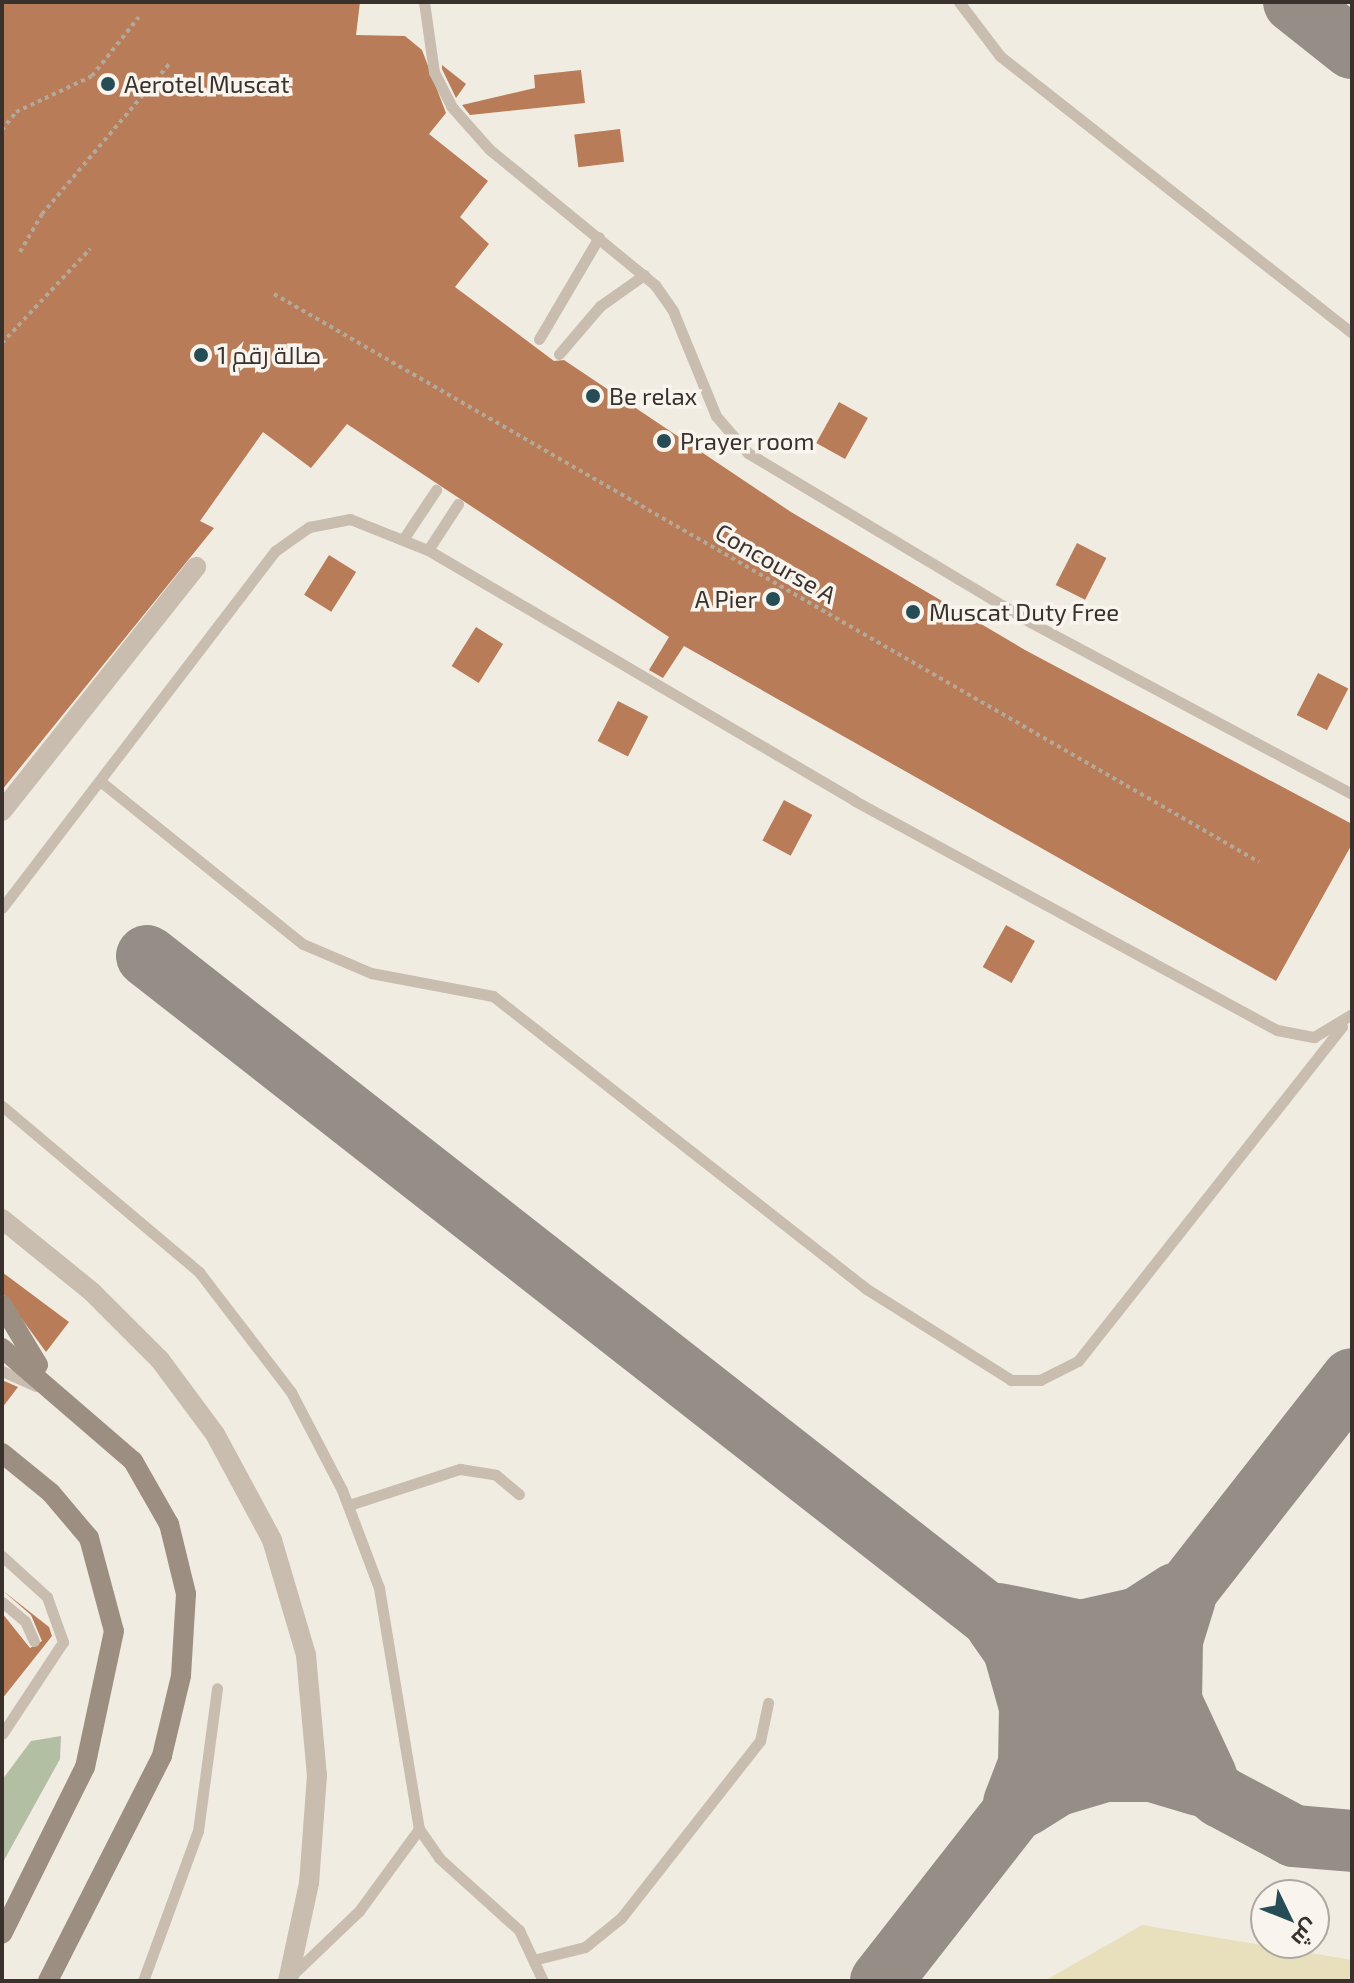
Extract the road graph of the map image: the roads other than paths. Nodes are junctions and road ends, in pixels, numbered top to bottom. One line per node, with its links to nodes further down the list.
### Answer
1 (424, 2): 3 (lane)
2 (959, 2): 5 (lane)
3 (599, 237): 4 (lane); 6 (lane)
4 (644, 275): 7 (lane); 14 (lane)
5 (1352, 333)
6 (539, 339)
7 (559, 354)
8 (436, 490): 10 (lane)
9 (458, 504): 11 (lane)
10 (404, 538): 11 (lane); 13 (lane)
11 (428, 550): 17 (lane)
12 (196, 567): 15 (street)
13 (100, 781): 16 (lane); 17 (lane)
14 (1352, 794)
15 (2, 811)
16 (2, 908)
17 (1350, 1017)
18 (2, 1106): 26 (lane)
19 (2, 1219): 36 (street)
20 (2, 1305): 23 (street)
21 (2, 1348): 23 (street)
22 (2, 1371): 23 (lane)
23 (69, 1402): 37 (street)
24 (2, 1453): 34 (street)
25 (519, 1494): 26 (lane)
26 (349, 1505): 33 (lane)
27 (2, 1556): 32 (lane)
28 (2, 1602): 29 (lane)
29 (34, 1641)
30 (217, 1688): 38 (lane)
31 (768, 1703): 35 (lane)
32 (2, 1734)
33 (419, 1829): 35 (lane); 36 (lane)
34 (2, 1934)
35 (537, 1959): 39 (lane)
36 (288, 1979)
37 (48, 1981)
38 (143, 1981)
39 (543, 1981)

